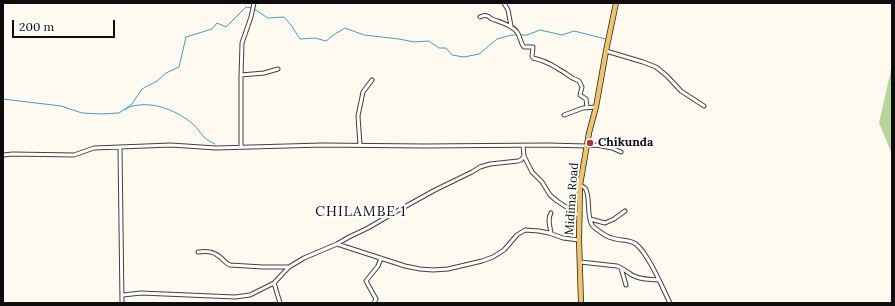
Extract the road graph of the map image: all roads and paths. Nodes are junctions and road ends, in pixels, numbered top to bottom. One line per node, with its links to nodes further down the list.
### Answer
1 (254, 3): 8 (street)
2 (504, 3): 5 (street)
3 (616, 3): 6 (main road, Midima Road)
4 (480, 16): 5 (street)
5 (511, 26): 12 (street)
6 (606, 51): 10 (main road, Midima Road); 11 (street)
7 (278, 68): 8 (street)
8 (241, 74): 17 (street)
9 (372, 80): 14 (street)
10 (596, 106): 12 (street); 16 (main road, Midima Road)
11 (704, 106)
12 (587, 107): 13 (street)
13 (564, 115)
14 (360, 145): 15 (street); 17 (street)
15 (523, 145): 16 (street); 21 (street)
16 (587, 146): 19 (street); 22 (main road, Midima Road)
17 (241, 147): 18 (street)
18 (120, 148): 20 (street); 38 (street)
19 (621, 152)
20 (3, 156)
21 (524, 156): 25 (street); 29 (street)
22 (580, 185): 25 (main road, Midima Road); 26 (street)
23 (625, 210): 26 (street)
24 (551, 213): 27 (street)
25 (580, 216): 28 (main road, Midima Road)
26 (590, 219): 35 (street)
27 (551, 233): 28 (street); 31 (street)
28 (580, 240): 32 (main road, Midima Road)
29 (337, 244): 31 (street); 33 (street)
30 (198, 252): 33 (street)
31 (381, 258): 41 (street)
32 (580, 262): 34 (street); 42 (main road, Midima Road)
33 (289, 267): 36 (street)
34 (621, 268): 35 (street); 37 (street)
35 (658, 280): 43 (street)
36 (274, 284): 38 (street); 40 (street)
37 (626, 285)
38 (122, 295): 39 (street)
39 (122, 303)
40 (280, 303)
41 (374, 303)
42 (581, 303)
43 (670, 303)

